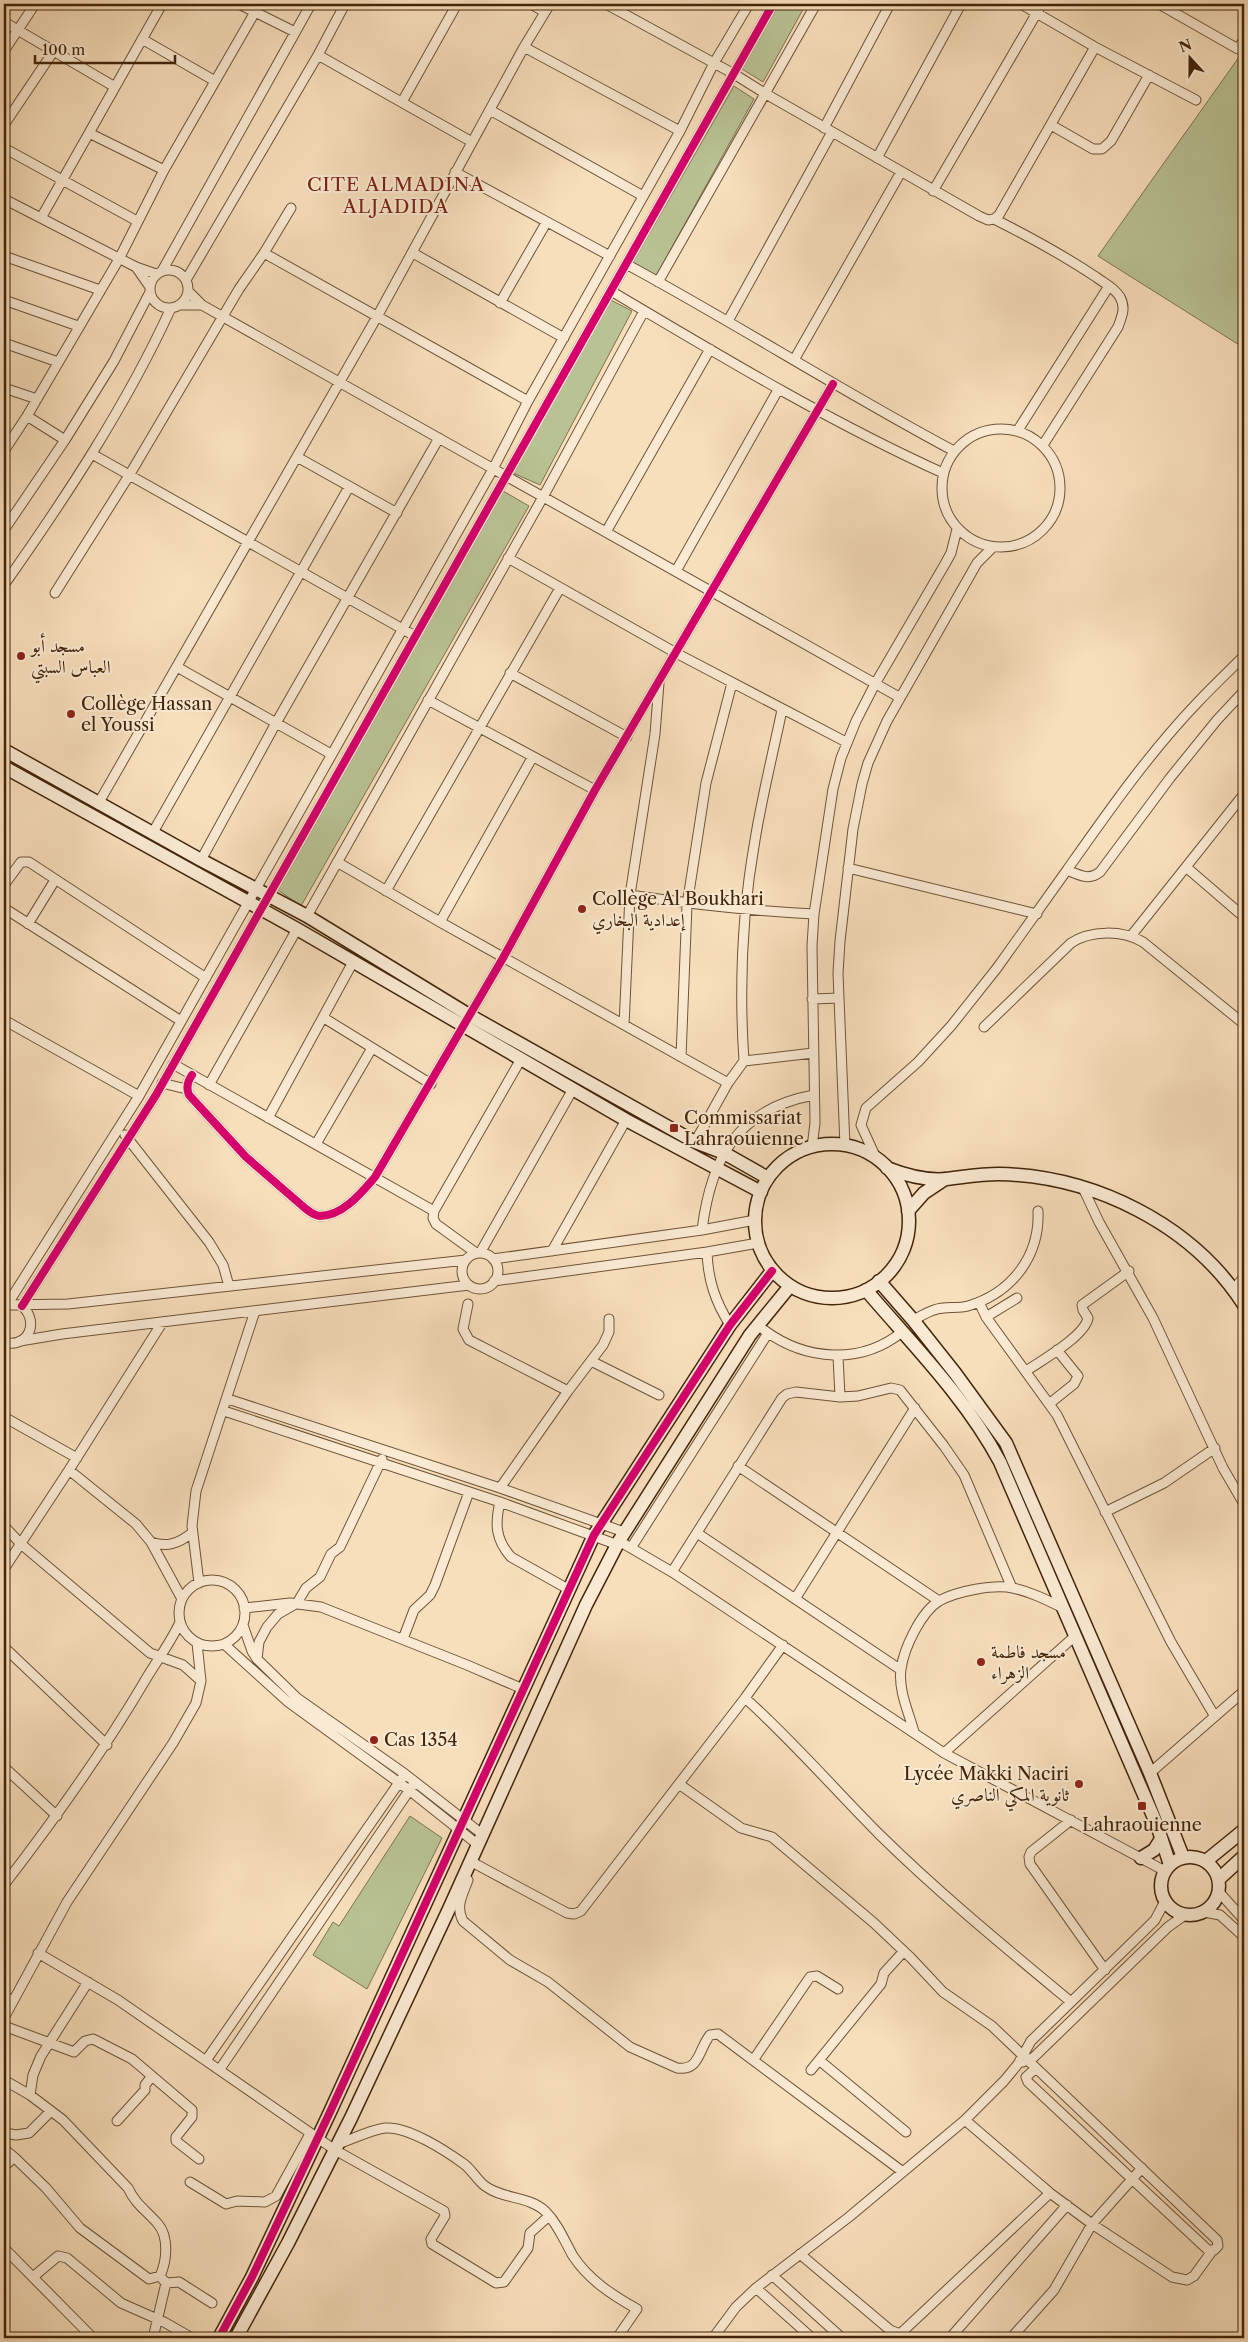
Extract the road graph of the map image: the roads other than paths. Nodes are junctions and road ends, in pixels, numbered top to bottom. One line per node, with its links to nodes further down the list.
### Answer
1 (35, 4): 21 (street)
2 (162, 4): 23 (street)
3 (239, 4): 18 (street)
4 (311, 4): 22 (street)
5 (345, 4): 29 (street)
6 (457, 4): 37 (street)
7 (531, 4): 17 (street)
8 (607, 4): 30 (street)
9 (773, 4): 31 (street)
10 (816, 4): 35 (street)
11 (890, 4): 41 (street)
12 (962, 4): 46 (street)
13 (1021, 4): 19 (street)
14 (1042, 4): 19 (street)
15 (1160, 4): 24 (street)
16 (745, 5): 30 (street)
17 (548, 8): 25 (street)
18 (255, 12): 22 (street); 33 (street)
19 (1037, 13): 26 (street); 51 (street)
20 (4, 22): 21 (street)
21 (18, 31): 27 (street); 28 (street)
22 (295, 32): 66 (street)
23 (142, 39): 33 (street); 34 (street)
24 (1244, 39)
25 (524, 47): 38 (street); 42 (street)
26 (1096, 47): 32 (street); 40 (street)
27 (4, 51)
28 (53, 52): 34 (street); 39 (street)
29 (318, 55): 37 (street); 67 (street)
30 (714, 63): 31 (street); 42 (street)
31 (734, 74): 35 (street); 64 (street)
32 (1149, 75): 36 (street); 40 (street)
33 (215, 81): 47 (street)
34 (115, 88): 43 (street)
35 (766, 94): 41 (street); 68 (street)
36 (1196, 100)
37 (402, 102): 44 (street)
38 (490, 110): 44 (street); 52 (street)
39 (4, 125)
40 (1051, 126): 56 (street)
41 (828, 130): 46 (street); 81 (street)
42 (680, 131): 52 (street)
43 (90, 133): 47 (street); 50 (street)
44 (472, 142): 48 (street)
45 (4, 148): 50 (street)
46 (877, 158): 49 (street)
47 (164, 170): 57 (street)
48 (455, 172): 58 (street); 60 (street)
49 (901, 172): 51 (street); 86 (street)
50 (62, 180): 55 (street); 57 (street)
51 (933, 190): 56 (street)
52 (644, 196): 62 (street)
53 (4, 199): 55 (street)
54 (291, 208): 59 (street)
55 (41, 218): 63 (street)
56 (994, 220): 69 (street)
57 (137, 221): 63 (street)
58 (546, 223): 62 (street); 75 (street)
59 (264, 253): 79 (street); 80 (street)
60 (413, 253): 75 (street); 79 (street)
61 (4, 256): 71 (street)
62 (610, 256): 83 (street)
63 (119, 259): 65 (street); 71 (street)
64 (626, 264): 68 (street); 73 (street)
65 (136, 267): 66 (street); 70 (street)
66 (159, 273): 67 (street); 70 (street)
67 (186, 280): 72 (street)
68 (658, 282): 81 (street)
69 (1109, 286): 96 (street); 99 (street)
70 (150, 289): 77 (street); 98 (street)
71 (100, 290): 82 (street)
72 (188, 291): 76 (street); 77 (street)
73 (611, 291): 78 (street); 107 (street)
74 (4, 300): 82 (street)
75 (500, 303): 83 (street)
76 (202, 305): 77 (street); 80 (street)
77 (175, 306): 102 (street)
78 (644, 311): 85 (street); 109 (street)
79 (378, 315): 88 (street); 93 (street)
80 (223, 317): 88 (street); 106 (street)
81 (728, 321): 86 (street)
82 (78, 326): 87 (street)
83 (564, 338): 93 (street)
84 (4, 343): 87 (street)
85 (710, 349): 91 (street); 113 (street)
86 (794, 360): 89 (street)
87 (58, 362): 92 (street)
88 (338, 381): 97 (street); 103 (street)
89 (833, 384): 94 (street); 101 (street)
90 (4, 388): 92 (street)
91 (778, 390): 94 (street); 118 (street)
92 (37, 400): 95 (street)
93 (528, 400): 104 (street)
94 (817, 410): 105 (street); 121 (street)
95 (27, 416): 98 (street); 100 (street)
96 (1018, 430): 99 (street); 101 (street)
97 (439, 438): 104 (street); 110 (street)
98 (65, 440): 112 (street)
99 (1043, 445): 115 (street)
100 (4, 451)
101 (954, 451): 105 (street)
102 (92, 454): 106 (street); 119 (street)
103 (297, 458): 108 (street); 114 (street)
104 (493, 468): 107 (street); 124 (street)
105 (943, 473): 111 (street)
106 (130, 474): 114 (street); 122 (street)
107 (506, 476): 109 (street); 125 (street)
108 (349, 487): 110 (street); 117 (street)
109 (543, 496): 113 (street); 116 (street)
110 (397, 512): 123 (street)
111 (957, 528): 115 (street); 132 (street)
112 (4, 530)
113 (606, 532): 118 (street)
114 (248, 543): 117 (street); 128 (street)
115 (992, 548): 135 (street)
116 (508, 558): 120 (street); 136 (street)
117 (300, 571): 123 (street); 134 (street)
118 (676, 572): 121 (street)
119 (4, 585)
120 (560, 588): 126 (street); 129 (street)
121 (712, 592): 126 (street); 132 (street)
122 (55, 593)
123 (349, 598): 124 (street); 138 (street)
124 (402, 628): 125 (street); 143 (street)
125 (416, 636): 160 (street)
126 (676, 653): 130 (street); 131 (street)
127 (1244, 656): 154 (street)
128 (177, 668): 134 (street); 148 (street)
129 (510, 673): 139 (street); 140 (street)
130 (659, 682): 140 (street); 159 (street)
131 (732, 683): 137 (street); 162 (street)
132 (875, 684): 135 (street); 141 (street)
133 (1244, 692): 154 (street)
134 (230, 697): 138 (street); 149 (street)
135 (900, 697): 153 (street)
136 (428, 700): 139 (street); 151 (street)
137 (782, 710): 141 (street); 165 (street)
138 (276, 724): 143 (street); 150 (street)
139 (480, 728): 144 (street); 158 (street)
140 (627, 737): 146 (street)
141 (846, 742): 166 (street)
142 (4, 750): 148 (street)
143 (331, 754): 157 (street)
144 (532, 758): 146 (street); 170 (street)
145 (4, 767): 161 (street)
146 (595, 790): 174 (street)
147 (1243, 797): 152 (street)
148 (98, 804): 149 (street)
149 (152, 834): 150 (street)
150 (200, 860): 157 (street)
151 (337, 862): 158 (street); 168 (street)
152 (1186, 867): 169 (street); 173 (street)
153 (848, 868): 167 (street); 177 (street)
154 (1067, 870): 167 (street)
155 (55, 880): 156 (street); 171 (street); 176 (street)
156 (4, 885)
157 (255, 889): 160 (street); 161 (street)
158 (386, 892): 170 (street)
159 (630, 895): 162 (street); 184 (street)
160 (268, 896): 164 (street); 168 (street)
161 (248, 902): 164 (street); 176 (street)
162 (686, 905): 165 (street); 188 (street)
163 (4, 908): 171 (street)
164 (261, 909): 172 (street); 191 (street)
165 (746, 911): 166 (street); 190 (street)
166 (814, 914): 178 (street)
167 (1036, 914): 210 (street)
168 (307, 916): 182 (street)
169 (1244, 917)
170 (440, 922): 174 (street)
171 (28, 924): 181 (street)
172 (297, 930): 175 (street); 196 (street)
173 (1131, 936): 183 (street); 185 (street)
174 (503, 958): 182 (street); 184 (street)
175 (353, 962): 179 (street); 182 (street)
176 (206, 978): 181 (street)
177 (839, 998): 178 (street); 207 (street)
178 (812, 999): 187 (street)
179 (324, 1018): 186 (street); 201 (street)
180 (4, 1020): 200 (street)
181 (181, 1021): 200 (street)
182 (466, 1021): 189 (street); 195 (street); 205 (street)
183 (1244, 1024)
184 (624, 1025): 188 (street)
185 (984, 1027)
186 (372, 1048): 195 (street); 206 (street)
187 (813, 1053): 190 (street); 199 (street)
188 (681, 1058): 194 (street)
189 (520, 1059): 198 (street); 218 (street)
190 (744, 1061): 194 (street)
191 (173, 1064): 192 (street); 193 (street)
192 (192, 1076): 196 (street); 197 (street)
193 (162, 1083): 197 (street); 204 (street)
194 (728, 1083): 205 (street)
195 (431, 1084): 213 (street)
196 (209, 1085): 201 (street)
197 (186, 1089): 213 (street)
198 (573, 1089): 202 (street); 226 (street)
199 (814, 1095): 208 (street); 209 (street)
200 (138, 1096): 203 (street)
201 (268, 1118): 206 (street)
202 (626, 1120): 211 (street); 224 (street)
203 (119, 1128): 204 (street); 243 (street)
204 (128, 1139): 235 (street); 244 (street)
205 (695, 1142): 209 (street)
206 (316, 1144): 213 (street)
207 (845, 1146): 208 (street); 210 (street)
208 (812, 1148): 214 (street)
209 (724, 1153): 211 (street); 214 (street)
210 (876, 1158): 212 (street)
211 (716, 1166): 217 (street); 222 (street)
212 (887, 1168): 215 (street); 219 (street)
213 (375, 1177): 218 (street)
214 (768, 1178): 217 (street)
215 (945, 1179): 216 (street); 219 (street)
216 (1084, 1188): 230 (street); 237 (street)
217 (761, 1192): 221 (street)
218 (434, 1211): 226 (street)
219 (908, 1211): 233 (street)
220 (1038, 1211): 240 (street)
221 (755, 1220): 222 (street); 223 (street)
222 (702, 1230): 224 (street)
223 (758, 1243): 225 (street); 229 (street)
224 (552, 1251): 227 (street)
225 (707, 1252): 232 (street); 250 (street)
226 (478, 1253): 227 (street); 228 (street)
227 (493, 1259): 232 (street)
228 (466, 1260): 234 (street); 235 (street)
229 (772, 1271): 236 (street); 250 (street)
230 (1129, 1271): 255 (street); 267 (street)
231 (1244, 1277): 237 (street)
232 (494, 1281): 234 (street)
233 (879, 1281): 238 (street); 248 (street)
234 (469, 1285): 245 (street)
235 (229, 1286): 244 (street)
236 (790, 1286): 238 (street); 251 (street)
237 (1234, 1289): 242 (street)
238 (866, 1290): 252 (street)
239 (1017, 1298): 246 (street)
240 (979, 1302): 246 (street); 248 (street)
241 (468, 1304): 259 (street)
242 (1244, 1304)
243 (4, 1305): 244 (street)
244 (22, 1306): 253 (street)
245 (255, 1311): 249 (street); 262 (street)
246 (986, 1317): 258 (street)
247 (609, 1319): 257 (street)
248 (913, 1320): 319 (street)
249 (162, 1323): 253 (street); 269 (street)
250 (730, 1325): 278 (street)
251 (762, 1329): 256 (street); 284 (street); 287 (street)
252 (902, 1332): 256 (street); 298 (street)
253 (20, 1341): 254 (street)
254 (5, 1343)
255 (1057, 1350): 258 (street); 263 (street)
256 (838, 1356): 261 (street)
257 (591, 1361): 259 (street); 260 (street)
258 (1026, 1371): 263 (street)
259 (568, 1391): 273 (street)
260 (659, 1395)
261 (840, 1397): 264 (street); 271 (street)
262 (228, 1400): 265 (street); 268 (street)
263 (1049, 1404): 277 (street)
264 (915, 1408): 280 (street); 291 (street)
265 (224, 1411): 270 (street); 281 (street)
266 (4, 1417): 269 (street)
267 (1215, 1448): 276 (street); 277 (street)
268 (385, 1452): 270 (street); 273 (street)
269 (77, 1458): 272 (street)
270 (380, 1462): 274 (street); 296 (street)
271 (738, 1466): 280 (street); 282 (street)
272 (69, 1470): 285 (street); 286 (street)
273 (500, 1488): 278 (street)
274 (469, 1492): 275 (street); 302 (street)
275 (500, 1502): 283 (street); 292 (street)
276 (1244, 1504)
277 (1105, 1512): 314 (street)
278 (601, 1522): 283 (street); 284 (street)
279 (4, 1526): 286 (street)
280 (837, 1532): 294 (street); 295 (street)
281 (192, 1533): 285 (street); 290 (street)
282 (697, 1533): 289 (street); 294 (street)
283 (594, 1535): 284 (street); 292 (street)
284 (620, 1539): 287 (street); 329 (street)
285 (151, 1542): 293 (street)
286 (21, 1544): 288 (street); 307 (street)
287 (631, 1548): 289 (street)
288 (4, 1569)
289 (672, 1572): 305 (street)
290 (199, 1583): 293 (street); 297 (street)
291 (1012, 1588): 295 (street); 298 (street)
292 (568, 1589): 311 (street)
293 (182, 1599): 299 (street)
294 (795, 1599): 309 (street)
295 (939, 1602): 309 (street)
296 (297, 1603): 297 (street); 302 (street); 308 (street)
297 (244, 1608): 300 (street)
298 (1063, 1608): 301 (street)
299 (180, 1622): 303 (street); 307 (street)
300 (243, 1625): 304 (street); 308 (street)
301 (1076, 1636): 317 (street); 330 (street)
302 (403, 1639): 311 (street)
303 (197, 1643): 304 (street); 310 (street)
304 (224, 1644): 322 (street)
305 (783, 1645): 313 (street); 315 (street)
306 (4, 1648): 316 (street)
307 (159, 1657): 310 (street); 316 (street)
308 (257, 1660): 320 (street)
309 (901, 1670): 315 (street)
310 (201, 1681): 345 (street)
311 (523, 1689): 327 (street)
312 (1244, 1691): 314 (street)
313 (745, 1698): 323 (street); 351 (street)
314 (1214, 1715): 319 (street)
315 (914, 1732): 317 (street)
316 (107, 1745): 325 (street)
317 (944, 1753): 326 (street)
318 (4, 1767): 325 (street)
319 (1150, 1773): 333 (street)
320 (405, 1774): 321 (street); 322 (street)
321 (415, 1782): 324 (street); 327 (street)
322 (399, 1783): 324 (street); 356 (street)
323 (679, 1784): 335 (street); 344 (street)
324 (409, 1790): 327 (street); 359 (street)
325 (57, 1816): 337 (street)
326 (1071, 1820): 332 (street); 346 (street)
327 (462, 1824): 329 (street); 370 (street)
328 (1244, 1830): 334 (street)
329 (480, 1839): 335 (street)
330 (1161, 1839): 332 (street); 336 (street)
331 (1244, 1856): 338 (street)
332 (1141, 1858): 336 (street)
333 (1183, 1858): 334 (street); 336 (street)
334 (1206, 1861): 338 (street)
335 (472, 1862): 357 (street); 371 (street)
336 (1167, 1868): 339 (street)
337 (4, 1885)
338 (1219, 1886): 340 (street); 342 (street)
339 (1165, 1901): 341 (street); 346 (street)
340 (1204, 1912): 341 (street); 343 (street)
341 (1185, 1915): 355 (street)
342 (1244, 1920)
343 (1244, 1937)
344 (904, 1951): 355 (street); 358 (street)
345 (38, 1953): 347 (street); 350 (street)
346 (1105, 1970): 351 (street)
347 (88, 1982): 354 (street); 356 (street)
348 (838, 1989): 357 (street)
349 (4, 1997): 350 (street)
350 (13, 2000): 352 (street)
351 (1071, 2002): 355 (street)
352 (4, 2018)
353 (4, 2026): 354 (street)
354 (50, 2044): 362 (street); 364 (street)
355 (1025, 2057): 360 (street); 367 (street)
356 (207, 2059): 359 (street)
357 (754, 2059): 377 (street)
358 (819, 2060): 361 (street); 368 (street)
359 (220, 2068): 370 (street)
360 (1036, 2068): 376 (street); 378 (street)
361 (811, 2070)
362 (152, 2076): 366 (street); 374 (street)
363 (4, 2080): 364 (street)
364 (30, 2095): 365 (street)
365 (50, 2112): 369 (street); 391 (street)
366 (117, 2120)
367 (966, 2120): 377 (street); 380 (street)
368 (906, 2132)
369 (4, 2133)
370 (314, 2136): 371 (street); 379 (street); 398 (street)
371 (337, 2147): 384 (street); 384 (street); 399 (street)
372 (4, 2149): 373 (street)
373 (14, 2157): 375 (street); 391 (street)
374 (198, 2159)
375 (4, 2167)
376 (1142, 2168): 378 (street); 387 (street)
377 (903, 2172): 388 (street)
378 (1132, 2180): 385 (street); 387 (street)
379 (190, 2182)
380 (1050, 2193): 382 (street); 388 (street)
381 (4, 2205): 383 (street)
382 (1067, 2205): 385 (street); 404 (street)
383 (4, 2210)
384 (549, 2216): 400 (street)
385 (1092, 2224): 387 (street); 405 (street)
386 (4, 2248): 390 (street)
387 (1212, 2251)
388 (800, 2254): 389 (street)
389 (772, 2275): 392 (street); 403 (street)
390 (33, 2277): 394 (street); 395 (street)
391 (163, 2279): 393 (street); 394 (street)
392 (756, 2288): 401 (street); 402 (street)
393 (212, 2303)
394 (157, 2320): 396 (street); 397 (street)
395 (93, 2338)
396 (153, 2338)
397 (192, 2338)
398 (219, 2338)
399 (236, 2338)
400 (617, 2338)
401 (713, 2338)
402 (812, 2338)
403 (842, 2338)
404 (950, 2338)
405 (1011, 2338)

